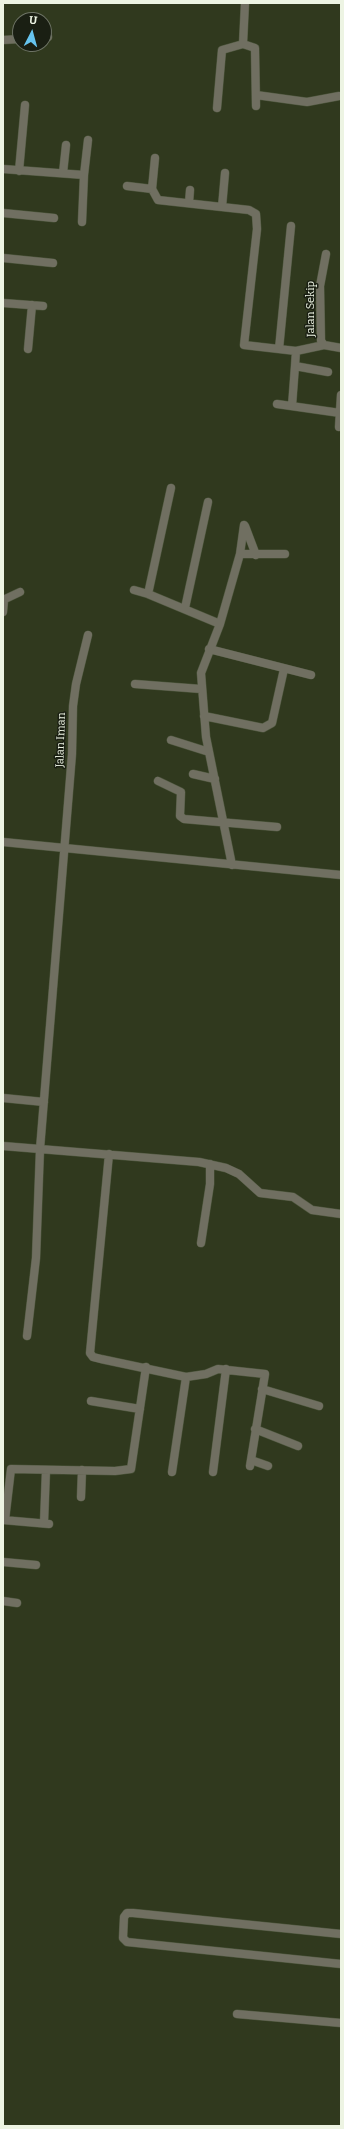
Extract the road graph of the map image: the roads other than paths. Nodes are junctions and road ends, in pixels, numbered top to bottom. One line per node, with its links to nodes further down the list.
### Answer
1 (245, 3): 2 (street)
2 (243, 44): 3 (street); 7 (street)
3 (256, 95): 4 (street); 6 (street)
4 (339, 96)
5 (25, 105): 12 (street)
6 (256, 106)
7 (217, 108)
8 (88, 140): 15 (street)
9 (66, 145): 13 (street)
10 (155, 158): 17 (street)
11 (3, 169): 12 (street)
12 (19, 171): 13 (street)
13 (63, 173): 15 (street)
14 (225, 173): 20 (street)
15 (84, 175): 23 (street)
16 (127, 186): 17 (street)
17 (152, 189): 19 (street)
18 (190, 190): 19 (street)
19 (189, 203): 20 (street)
20 (222, 207): 34 (street)
21 (3, 213): 22 (street)
22 (54, 218)
23 (82, 222)
24 (291, 226): 34 (street)
25 (326, 254): 31 (street, Jalan Sekip)
26 (3, 258): 27 (street)
27 (53, 263)
28 (3, 302): 29 (street)
29 (32, 305): 30 (street); 33 (street)
30 (43, 306)
31 (324, 345): 32 (street, Jalan Sekip); 35 (street)
32 (341, 348)
33 (28, 349)
34 (279, 349): 35 (street)
35 (296, 351): 36 (street)
36 (295, 366): 37 (street); 40 (street)
37 (328, 372)
38 (341, 395): 41 (street)
39 (277, 404): 40 (street)
40 (292, 406): 41 (street)
41 (340, 413): 42 (street)
42 (339, 427)
43 (171, 488): 50 (street)
44 (208, 502): 52 (street)
45 (240, 554): 47 (street); 47 (street); 54 (street)
46 (285, 554): 47 (street)
47 (256, 555)
48 (134, 590): 50 (street)
49 (20, 592): 51 (street)
50 (148, 594): 52 (street)
51 (3, 600): 53 (street)
52 (185, 608): 54 (street)
53 (3, 612)
54 (220, 624): 56 (street)
55 (88, 635): 70 (street, Jalan Iman)
56 (209, 649): 57 (street); 60 (street)
57 (284, 669): 58 (street); 61 (street)
58 (311, 675)
59 (135, 684): 60 (street)
60 (201, 689): 61 (street)
61 (204, 716): 63 (street)
62 (171, 740): 63 (street)
63 (210, 752): 65 (street)
64 (193, 774): 65 (street)
65 (215, 779): 67 (street)
66 (158, 781): 67 (street)
67 (224, 822): 68 (street); 71 (street)
68 (278, 827)
69 (3, 842): 70 (street)
70 (64, 848): 71 (street); 74 (street, Jalan Iman)
71 (232, 864): 72 (street)
72 (341, 875)
73 (3, 1098): 74 (street)
74 (44, 1102): 76 (street, Jalan Iman)
75 (3, 1146): 76 (street)
76 (40, 1149): 77 (street); 81 (street, Jalan Iman)
77 (109, 1154): 78 (street); 82 (street)
78 (210, 1164): 79 (street); 80 (street)
79 (341, 1214)
80 (201, 1243)
81 (27, 1336)
82 (146, 1368): 84 (street); 88 (street)
83 (226, 1369): 84 (street); 85 (street); 95 (street)
84 (186, 1377): 94 (street)
85 (262, 1389): 87 (street); 89 (street)
86 (91, 1401): 88 (street)
87 (319, 1406)
88 (140, 1409): 93 (street)
89 (255, 1429): 90 (street); 91 (street)
90 (298, 1446)
91 (268, 1466)
92 (46, 1470): 93 (street); 97 (street); 97 (street)
93 (82, 1470): 96 (street)
94 (172, 1472)
95 (213, 1472)
96 (81, 1497)
97 (4, 1520)
98 (3, 1562): 99 (street)
99 (36, 1565)
100 (3, 1601): 101 (street)
101 (17, 1603)
102 (341, 1934): 103 (street)
103 (341, 1964)
104 (236, 2014): 105 (street)
105 (341, 2023)

